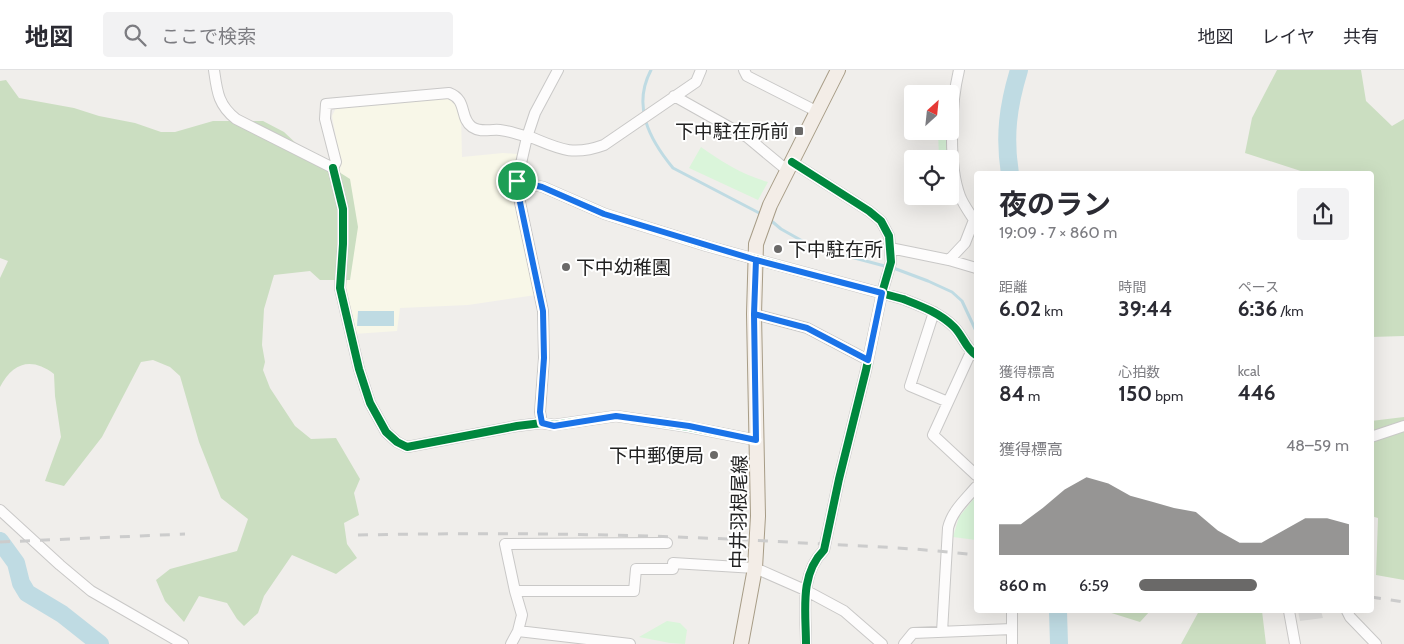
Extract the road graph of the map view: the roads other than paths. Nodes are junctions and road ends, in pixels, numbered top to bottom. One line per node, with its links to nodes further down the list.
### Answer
1 (214, 70): 11 (street)
2 (558, 70): 9 (street)
3 (701, 70): 7 (street)
4 (744, 70): 8 (street)
5 (838, 70): 8 (main road)
6 (958, 70): 15 (street)
7 (674, 96): 9 (street); 10 (street)
8 (818, 112): 10 (main road)
9 (527, 136): 11 (street); 12 (street)
10 (790, 166): 13 (street); 14 (main road, 中井羽根尾線)
11 (333, 168): 23 (street)
12 (517, 181): 14 (street); 23 (street)
13 (890, 248): 15 (street); 17 (street)
14 (756, 260): 17 (street); 19 (main road, 中井羽根尾線)
15 (949, 260): 16 (street)
16 (974, 267)
17 (882, 293): 18 (street); 21 (street)
18 (934, 312): 20 (street); 22 (street)
19 (754, 314): 21 (street); 26 (main road, 中井羽根尾線)
20 (973, 353): 22 (street)
21 (868, 360): 32 (street)
22 (948, 402): 27 (street)
23 (542, 423): 26 (street)
24 (1404, 426): 25 (street)
25 (1374, 436)
26 (756, 440): 31 (main road, 中井羽根尾線)
27 (974, 473)
28 (974, 489): 39 (street)
29 (0, 510): 40 (street)
30 (667, 543): 33 (street)
31 (755, 568): 32 (street); 33 (street); 43 (main road, 中井羽根尾線)
32 (805, 590): 44 (street); 45 (street)
33 (515, 591): 38 (street)
34 (1012, 613): 37 (street)
35 (1289, 613): 48 (street)
36 (1348, 613): 49 (street)
37 (1012, 629): 39 (street); 47 (street)
38 (518, 630): 41 (street); 42 (street)
39 (942, 632): 46 (street)
40 (184, 644)
41 (511, 644)
42 (630, 644)
43 (741, 644)
44 (806, 644)
45 (882, 644)
46 (904, 644)
47 (1012, 644)
48 (1295, 644)
49 (1376, 644)

